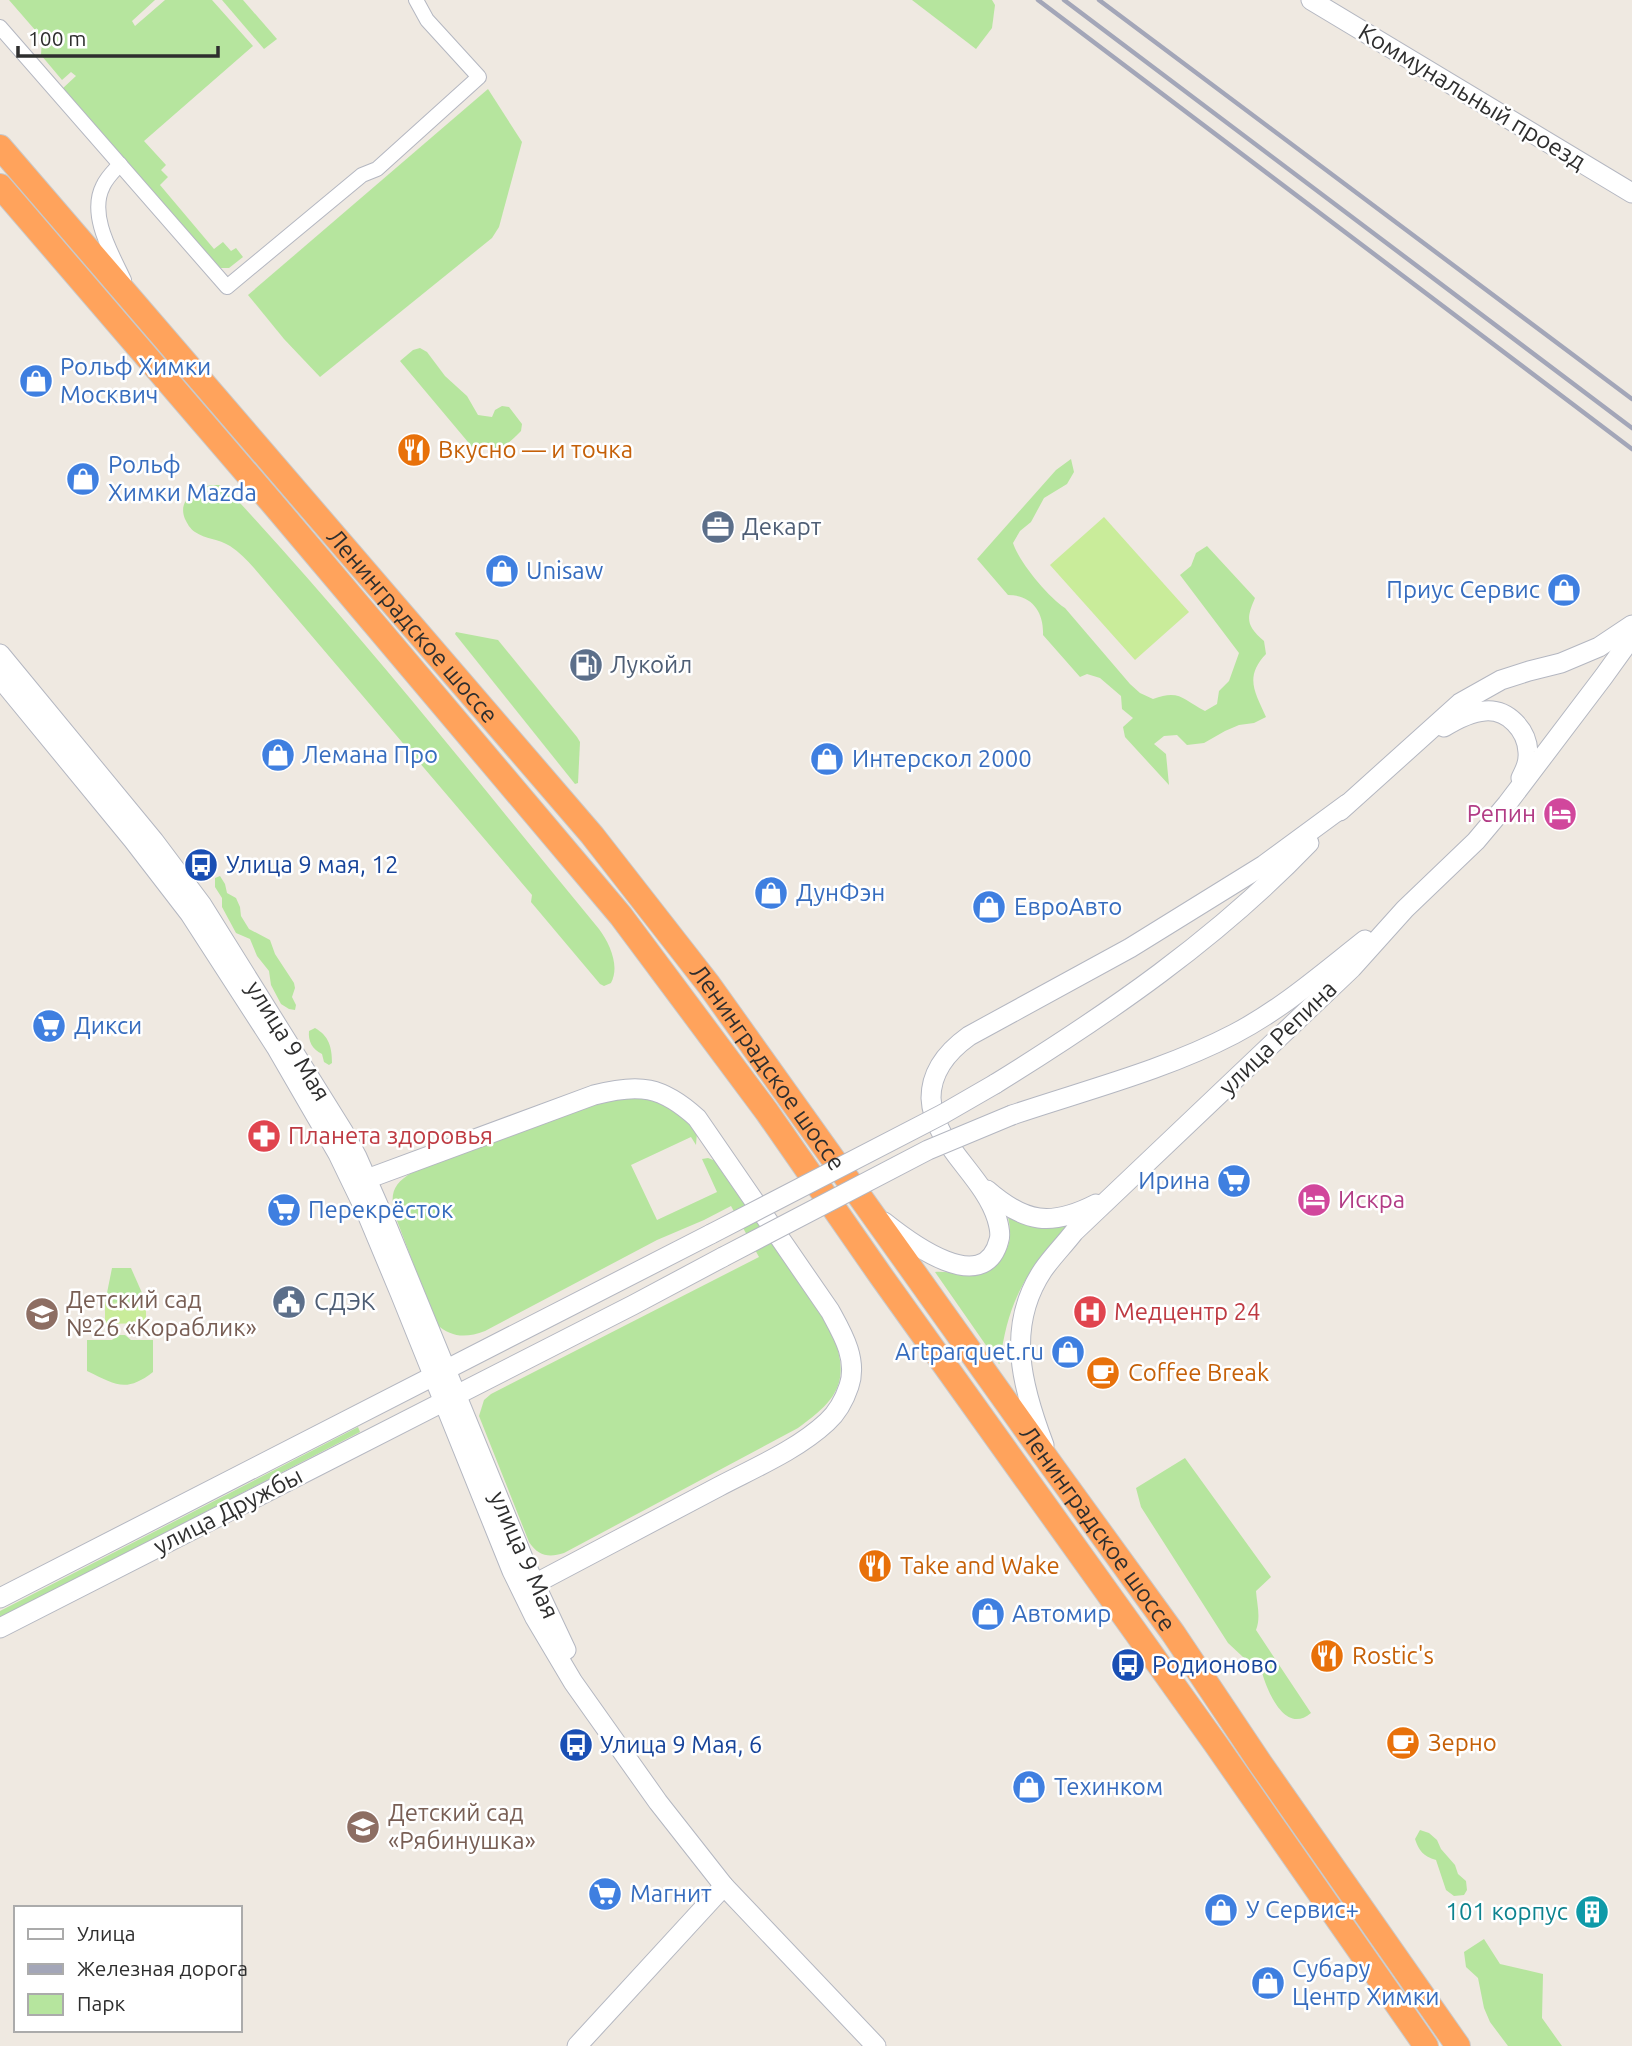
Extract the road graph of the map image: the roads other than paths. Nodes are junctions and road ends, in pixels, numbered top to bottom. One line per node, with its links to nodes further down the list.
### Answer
1 (416, 0): 5 (street)
2 (1311, 0): 7 (street, Коммунальный проезд)
3 (0, 27): 5 (street)
4 (0, 147): 8 (highway, Ленинградское шоссе)
5 (120, 164): 8 (street)
6 (0, 186): 30 (highway, Ленинградское шоссе)
7 (1632, 193)
8 (133, 301): 20 (highway, Ленинградское шоссе)
9 (1632, 625): 13 (street)
10 (1632, 637): 14 (street, улица Репина)
11 (0, 654): 17 (street, улица 9 Мая)
12 (0, 678): 17 (street, улица 9 Мая)
13 (1402, 753): 14 (street); 15 (street)
14 (1511, 798): 16 (street, улица Репина)
15 (1347, 804): 18 (street); 21 (street, улица Дружбы, bridge)
16 (1405, 909): 19 (street, улица Репина); 22 (street, улица Дружбы, bridge)
17 (360, 1182): 21 (street, улица 9 Мая); 24 (street)
18 (981, 1185): 19 (street); 20 (street)
19 (1114, 1194): 23 (street, улица Репина)
20 (869, 1211): 23 (highway, Ленинградское шоссе)
21 (440, 1372): 22 (street, улица 9 Мая); 25 (street, улица Дружбы)
22 (450, 1398): 24 (street, улица 9 Мая); 26 (street, улица Дружбы)
23 (1052, 1466): 31 (highway, Ленинградское шоссе)
24 (528, 1587): 27 (street, улица 9 Мая)
25 (0, 1598)
26 (0, 1628)
27 (724, 1886): 28 (street); 29 (street, улица 9 Мая)
28 (577, 2046)
29 (876, 2046)
30 (1426, 2046)
31 (1458, 2046)

